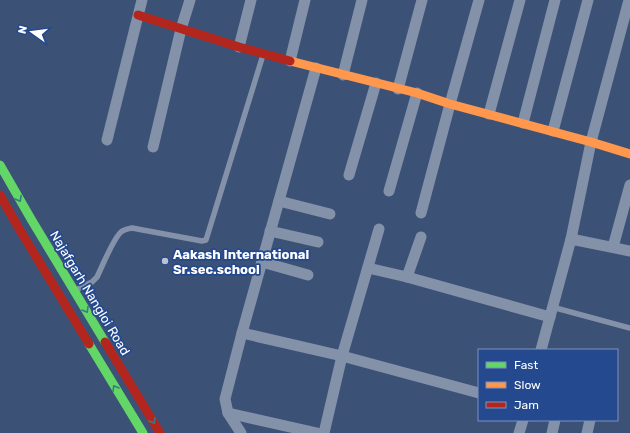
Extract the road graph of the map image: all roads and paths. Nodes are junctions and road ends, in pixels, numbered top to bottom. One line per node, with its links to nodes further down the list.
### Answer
1 (142, 0): 12 (street)
2 (190, 0): 13 (street)
3 (251, 0): 14 (street)
4 (305, 0): 16 (street)
5 (362, 0): 18 (street)
6 (422, 0): 20 (street)
7 (479, 0): 22 (street)
8 (520, 0): 23 (street)
9 (555, 0): 24 (street)
10 (588, 0): 25 (street)
11 (629, 0): 27 (street)
12 (138, 16): 13 (main road); 26 (street)
13 (181, 29): 14 (main road); 28 (street)
14 (239, 46): 15 (main road)
15 (263, 53): 16 (main road); 51 (lane)
16 (290, 61): 17 (main road)
17 (316, 68): 18 (main road); 35 (street)
18 (343, 76): 19 (main road)
19 (376, 83): 20 (main road); 31 (street)
20 (398, 89): 21 (main road)
21 (417, 93): 22 (main road); 33 (street)
22 (450, 104): 23 (main road); 36 (street)
23 (489, 114): 24 (main road)
24 (523, 123): 25 (main road)
25 (553, 132): 27 (main road)
26 (107, 140)
27 (591, 142): 29 (main road); 41 (street)
28 (153, 147)
29 (630, 154)
30 (0, 164): 45 (main road, Najafgarh Nangloi Road, one-way to 45)
31 (349, 175)
32 (630, 185): 43 (street)
33 (390, 191)
34 (0, 195): 47 (main road)
35 (279, 201): 37 (street); 39 (street)
36 (421, 213)
37 (330, 214)
38 (379, 229): 48 (street)
39 (270, 231): 42 (street); 46 (street)
40 (421, 237): 50 (street)
41 (571, 239): 43 (street); 52 (street)
42 (318, 242)
43 (612, 247): 44 (street)
44 (630, 251)
45 (53, 256): 47 (main road); 51 (main road, Najafgarh Nangloi Road)
46 (262, 262): 49 (street); 54 (street)
47 (40, 264): 62 (main road, one-way to 47)
48 (368, 268): 50 (street); 56 (street)
49 (308, 275)
50 (407, 277): 52 (street)
51 (74, 291): 63 (main road, Najafgarh Nangloi Road, one-way to 63)
52 (551, 312): 53 (lane); 55 (street)
53 (630, 328)
54 (242, 333): 56 (street); 58 (street)
55 (541, 349)
56 (342, 356): 57 (street); 66 (street)
57 (478, 393)
58 (228, 413): 64 (street); 65 (street)
59 (523, 421): 67 (street)
60 (555, 421): 68 (street)
61 (590, 421): 69 (street)
62 (143, 433)
63 (160, 433)
64 (241, 433)
65 (317, 433)
66 (324, 433)
67 (519, 433)
68 (552, 433)
69 (586, 433)

